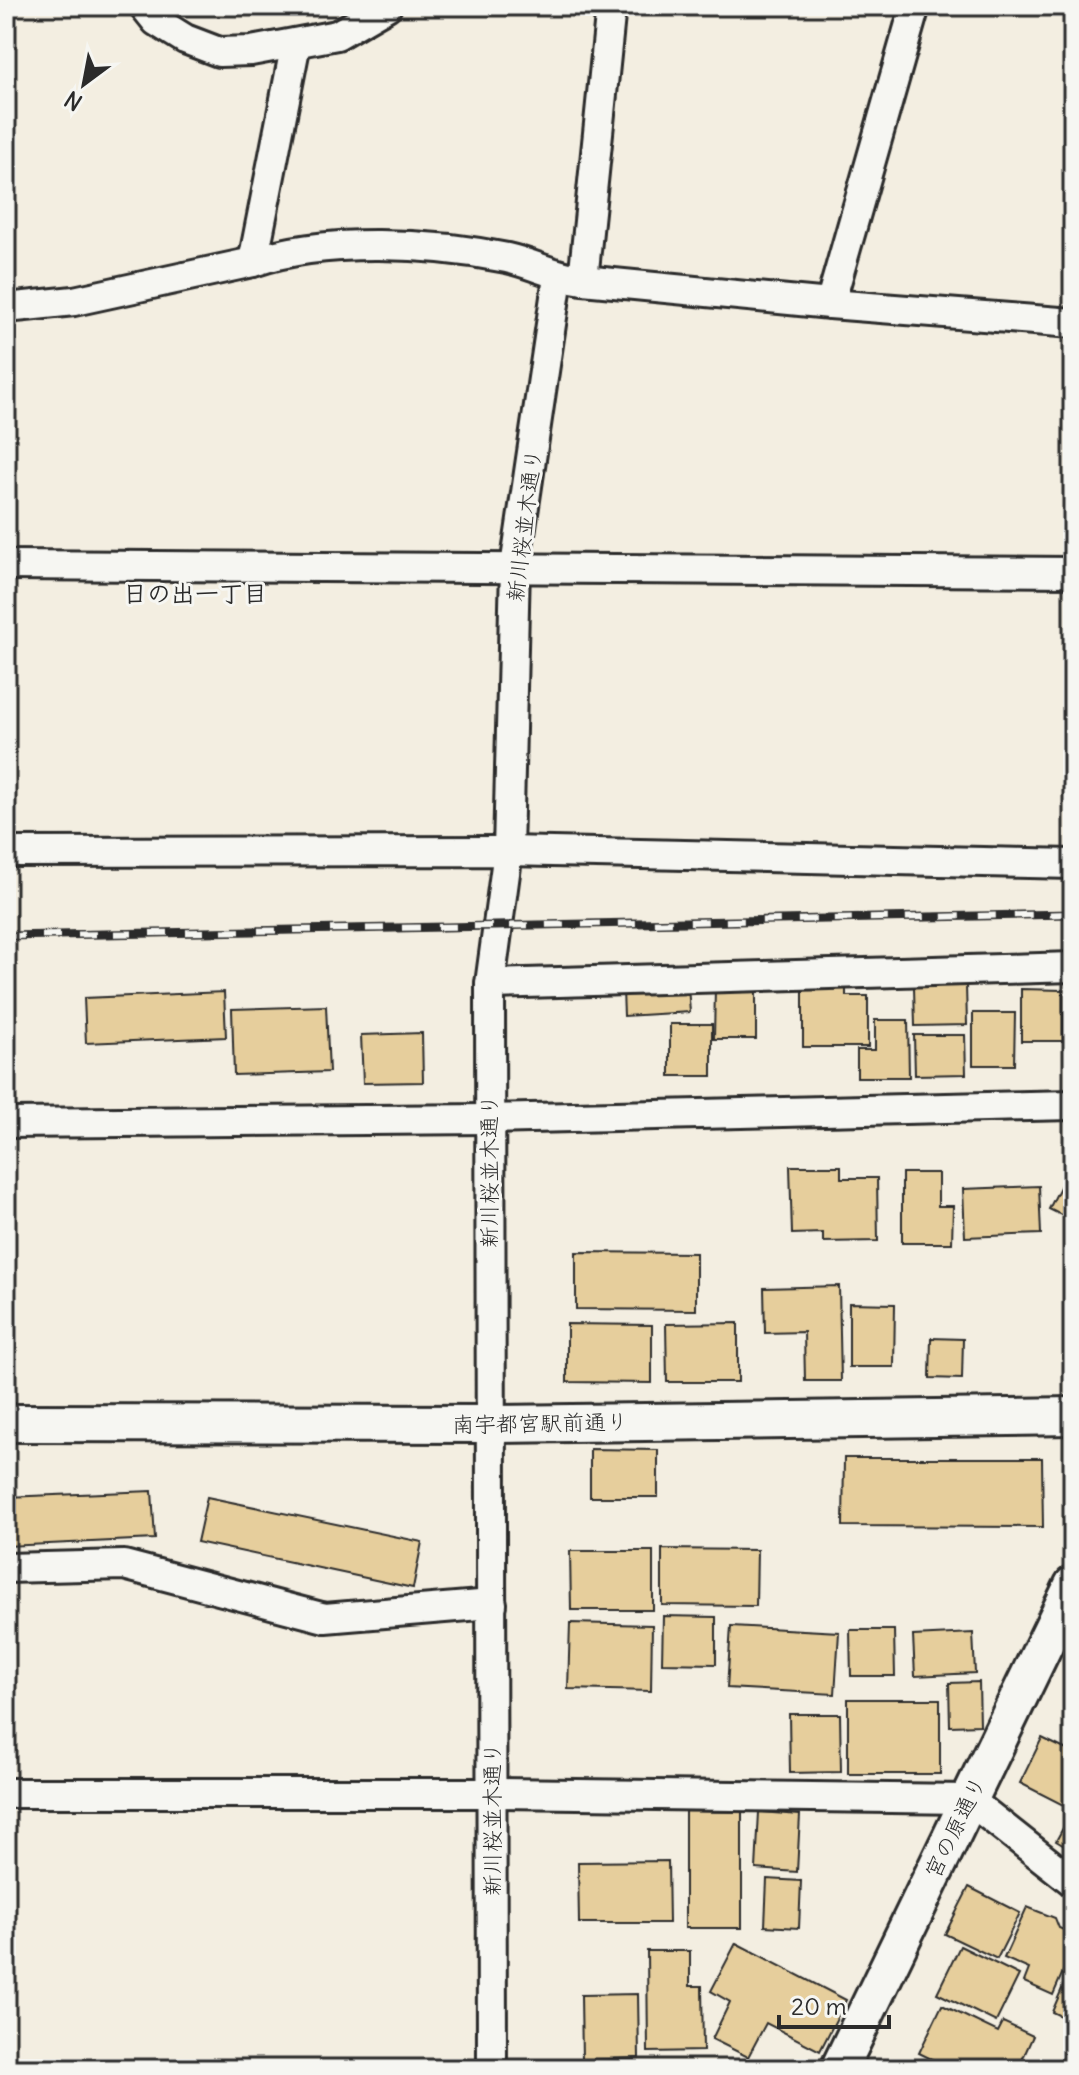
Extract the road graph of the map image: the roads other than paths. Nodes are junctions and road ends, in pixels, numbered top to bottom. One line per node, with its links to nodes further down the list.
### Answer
1 (144, 6): 5 (street)
2 (387, 6): 5 (street)
3 (611, 6): 7 (street, 新川桜並木通り)
4 (915, 6): 8 (street)
5 (296, 43): 6 (street)
6 (253, 262): 7 (street); 9 (street)
7 (570, 279): 8 (street); 12 (street, 新川桜並木通り)
8 (830, 304): 10 (street)
9 (6, 308)
10 (1073, 323)
11 (6, 565): 12 (street)
12 (515, 567): 13 (street); 14 (street, 新川桜並木通り)
13 (1073, 572)
14 (508, 851): 15 (street); 16 (street); 18 (street, 新川桜並木通り)
15 (6, 852)
16 (1073, 864)
17 (1073, 967): 18 (street)
18 (490, 984): 20 (street, 新川桜並木通り)
19 (1073, 1105): 20 (street)
20 (488, 1119): 21 (street); 24 (street, 新川桜並木通り)
21 (6, 1123)
22 (1073, 1416): 24 (street, 南宇都宮駅前通り)
23 (6, 1423): 24 (street, 南宇都宮駅前通り)
24 (492, 1424): 27 (street, 新川桜並木通り)
25 (6, 1568): 27 (street)
26 (1073, 1585): 30 (street, 宮の原通り)
27 (492, 1604): 29 (street, 新川桜並木通り)
28 (6, 1793): 29 (street)
29 (492, 1793): 30 (street); 32 (street, 新川桜並木通り)
30 (968, 1799): 31 (street); 33 (street, 宮の原通り)
31 (1073, 1882)
32 (492, 2069)
33 (839, 2069)

